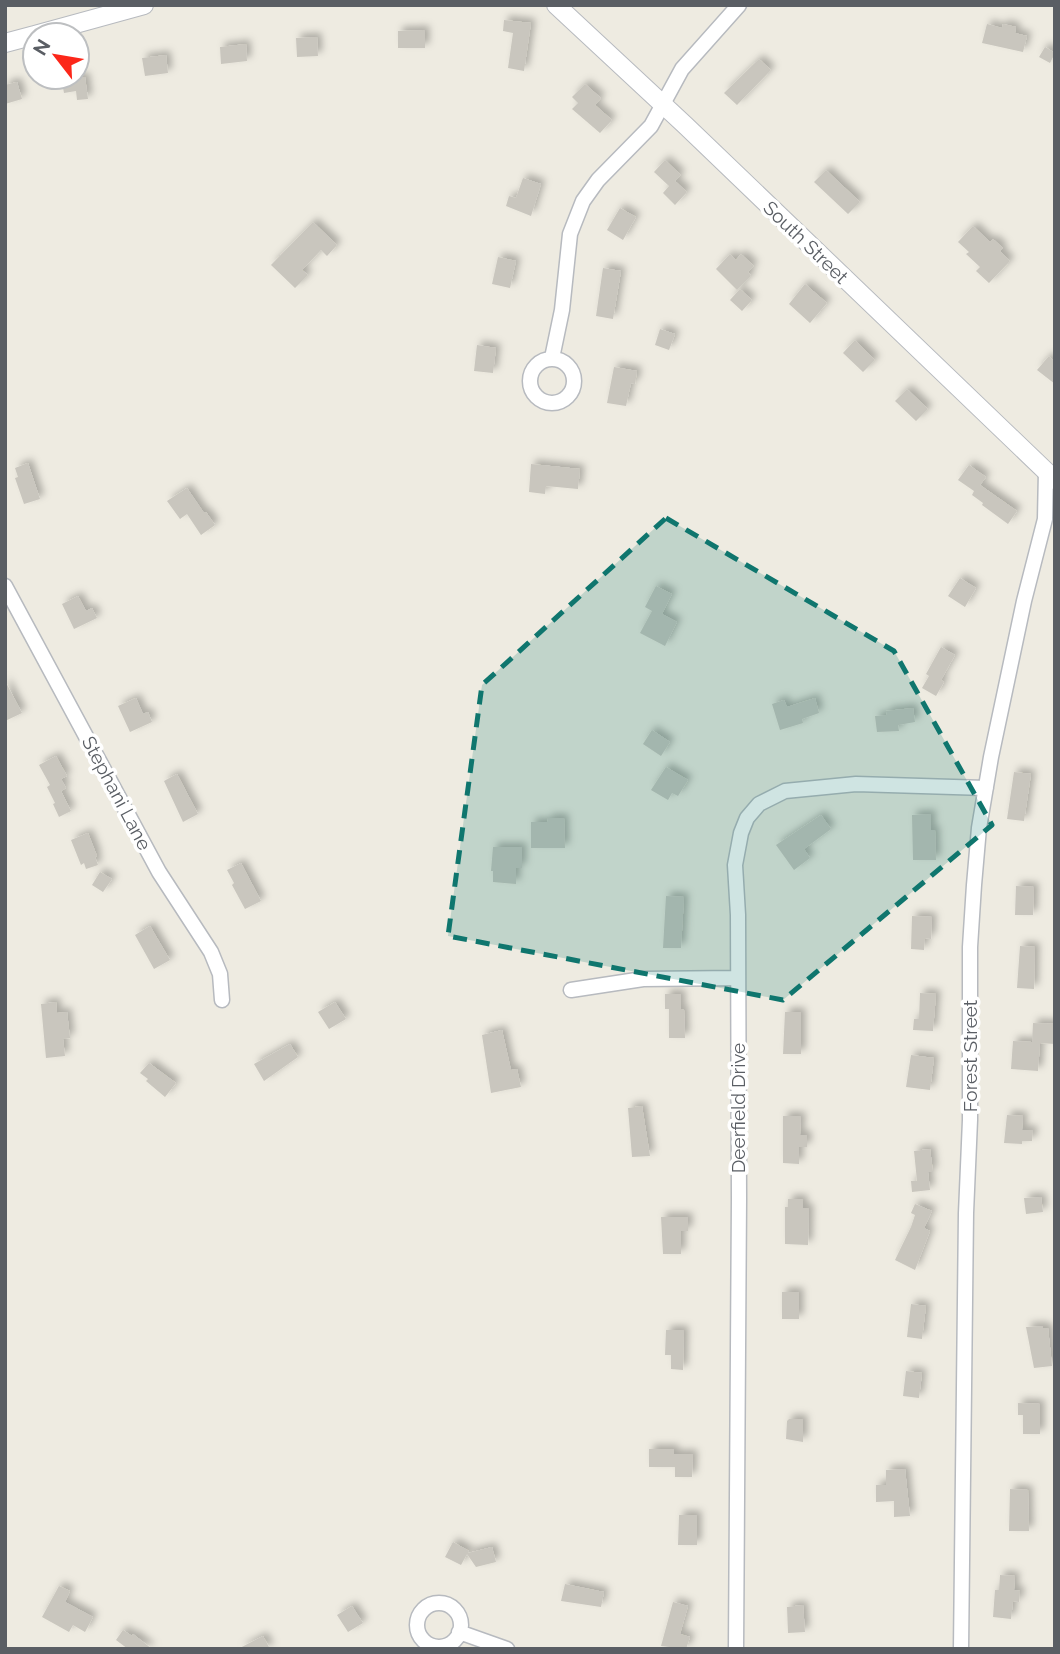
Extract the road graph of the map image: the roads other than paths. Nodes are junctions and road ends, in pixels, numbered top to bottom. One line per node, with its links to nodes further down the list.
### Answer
1 (144, 5): 4 (street)
2 (556, 5): 5 (street, South Street)
3 (739, 5): 5 (street)
4 (86, 21)
5 (663, 104): 6 (street); 7 (street, South Street)
6 (552, 358)
7 (1050, 475): 9 (street, Forest Street)
8 (5, 586): 12 (street, Stephani Lane)
9 (985, 788): 10 (street, Deerfield Drive); 16 (street, Forest Street)
10 (737, 978): 11 (street); 15 (street, Deerfield Drive)
11 (572, 990)
12 (222, 1000)
13 (459, 1632): 14 (street)
14 (507, 1649)
15 (736, 1649)
16 (961, 1649)

